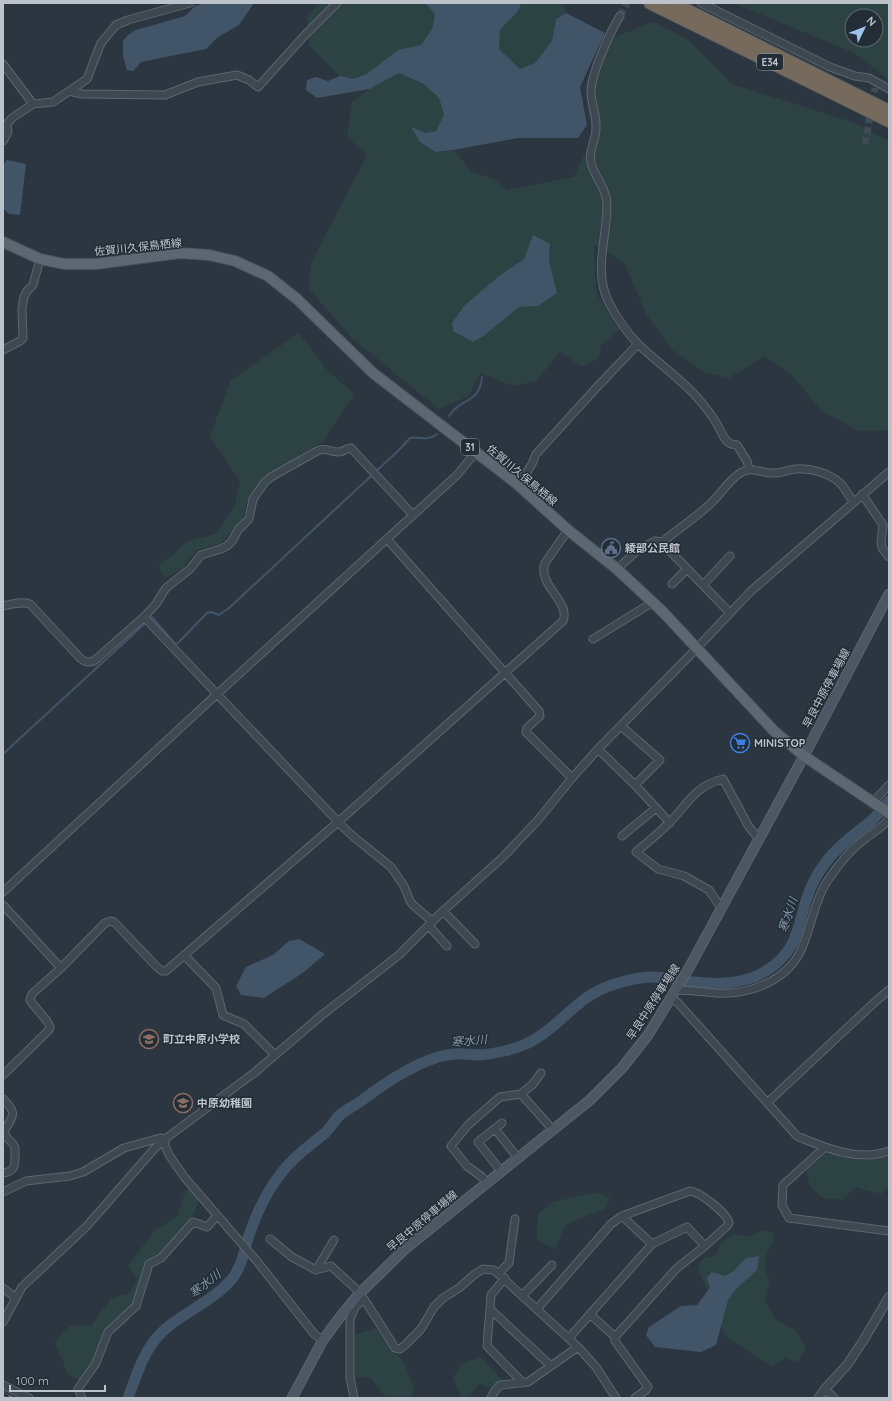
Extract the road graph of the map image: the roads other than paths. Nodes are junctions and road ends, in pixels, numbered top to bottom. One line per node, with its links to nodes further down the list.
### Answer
1 (190, 3): 9 (street)
2 (337, 3): 9 (street)
3 (650, 3): 12 (highway, E34)
4 (673, 3): 11 (highway, E34)
5 (701, 3): 8 (street)
6 (620, 16): 16 (street)
7 (3, 64): 10 (street)
8 (889, 89)
9 (69, 92): 10 (street)
10 (33, 104): 13 (street)
11 (889, 110)
12 (889, 121)
13 (3, 141)
14 (3, 242): 15 (main road, 佐賀川久保鳥栖線 / 31)
15 (40, 259): 17 (street); 18 (main road, 佐賀川久保鳥栖線 / 31)
16 (638, 344): 19 (street); 21 (street)
17 (3, 350)
18 (476, 452): 21 (main road, 佐賀川久保鳥栖線 / 31); 24 (street)
19 (749, 469): 23 (street); 27 (street)
20 (889, 472): 22 (street)
21 (516, 484): 25 (main road, 佐賀川久保鳥栖線 / 31)
22 (862, 494): 23 (street); 29 (street)
23 (853, 501): 37 (street)
24 (413, 516): 26 (street); 38 (street)
25 (568, 530): 30 (main road, 佐賀川久保鳥栖線 / 31); 41 (street)
26 (387, 539): 41 (street); 42 (street)
27 (664, 542): 30 (street); 31 (street)
28 (730, 556): 33 (street)
29 (889, 557)
30 (617, 569): 35 (main road, 佐賀川久保鳥栖線 / 31)
31 (687, 569): 32 (street); 33 (street)
32 (672, 584)
33 (703, 585): 37 (street)
34 (889, 594): 45 (main road, 早良中原停車場線)
35 (653, 602): 39 (street); 40 (main road, 佐賀川久保鳥栖線 / 31)
36 (3, 606): 38 (street)
37 (730, 613): 40 (street)
38 (144, 617): 42 (street)
39 (593, 639)
40 (697, 648): 43 (street); 45 (main road, 佐賀川久保鳥栖線 / 31)
41 (506, 672): 46 (street); 53 (street)
42 (216, 695): 53 (street); 57 (street)
43 (621, 726): 44 (street); 47 (street)
44 (598, 749): 46 (street); 47 (street)
45 (804, 756): 49 (main road, 佐賀川久保鳥栖線 / 31); 56 (main road, 早良中原停車場線)
46 (572, 778): 60 (street)
47 (635, 785): 50 (street)
48 (889, 785): 49 (street)
49 (874, 802): 51 (main road, 佐賀川久保鳥栖線 / 31)
50 (656, 808): 54 (street); 55 (street)
51 (889, 813)
52 (889, 819): 66 (street)
53 (338, 822): 61 (street); 64 (street)
54 (670, 823): 56 (street); 59 (street)
55 (622, 836)
56 (759, 839): 59 (main road, 早良中原停車場線)
57 (3, 892)
58 (3, 905): 65 (street)
59 (721, 908): 66 (main road, 早良中原停車場線)
60 (443, 912): 61 (street); 62 (street)
61 (431, 924): 63 (street); 69 (street)
62 (475, 944)
63 (447, 946)
64 (184, 955): 65 (street); 69 (street)
65 (61, 968): 71 (street)
66 (676, 990): 68 (main road, 早良中原停車場線)
67 (889, 990): 74 (street)
68 (671, 998): 74 (street); 77 (main road, 早良中原停車場線)
69 (275, 1055): 78 (street)
70 (541, 1073): 72 (street)
71 (3, 1075)
72 (521, 1094): 77 (street); 84 (street)
73 (3, 1099): 83 (street)
74 (767, 1103): 79 (street)
75 (502, 1123): 76 (street)
76 (495, 1129): 81 (street); 82 (street)
77 (553, 1130): 81 (main road, 早良中原停車場線)
78 (165, 1138): 85 (street); 86 (street); 101 (street)
79 (824, 1148): 80 (street); 89 (street)
80 (889, 1151)
81 (518, 1158): 82 (main road, 早良中原停車場線)
82 (502, 1171): 84 (main road, 早良中原停車場線)
83 (3, 1173)
84 (487, 1183): 100 (main road, 早良中原停車場線)
85 (3, 1192)
86 (217, 1216): 109 (street); 116 (street)
87 (622, 1216): 92 (street); 93 (street); 104 (street)
88 (515, 1219): 96 (street)
89 (889, 1231)
90 (270, 1239): 95 (street)
91 (334, 1240): 95 (street)
92 (652, 1244): 93 (street); 105 (street)
93 (705, 1246): 107 (street)
94 (552, 1265): 99 (street)
95 (316, 1270): 100 (street)
96 (499, 1273): 97 (street); 100 (street)
97 (505, 1278): 99 (street); 103 (street)
98 (3, 1288): 101 (street)
99 (523, 1295): 104 (street)
100 (361, 1296): 109 (main road, 早良中原停車場線); 118 (street)
101 (15, 1297): 106 (street)
102 (889, 1297): 114 (street)
103 (490, 1309): 111 (street); 112 (street)
104 (537, 1309): 108 (street)
105 (590, 1314): 107 (street); 108 (street)
106 (3, 1322)
107 (615, 1337): 121 (street)
108 (568, 1338): 110 (street)
109 (323, 1340): 117 (main road, 早良中原停車場線)
110 (578, 1347): 111 (street); 120 (street)
111 (551, 1366): 112 (street)
112 (523, 1383): 119 (street)
113 (3, 1385): 115 (street)
114 (825, 1389): 122 (street); 123 (street)
115 (29, 1398)
116 (82, 1398)
117 (292, 1398)
118 (354, 1398)
119 (491, 1398)
120 (616, 1398)
121 (635, 1398)
122 (818, 1398)
123 (834, 1398)

